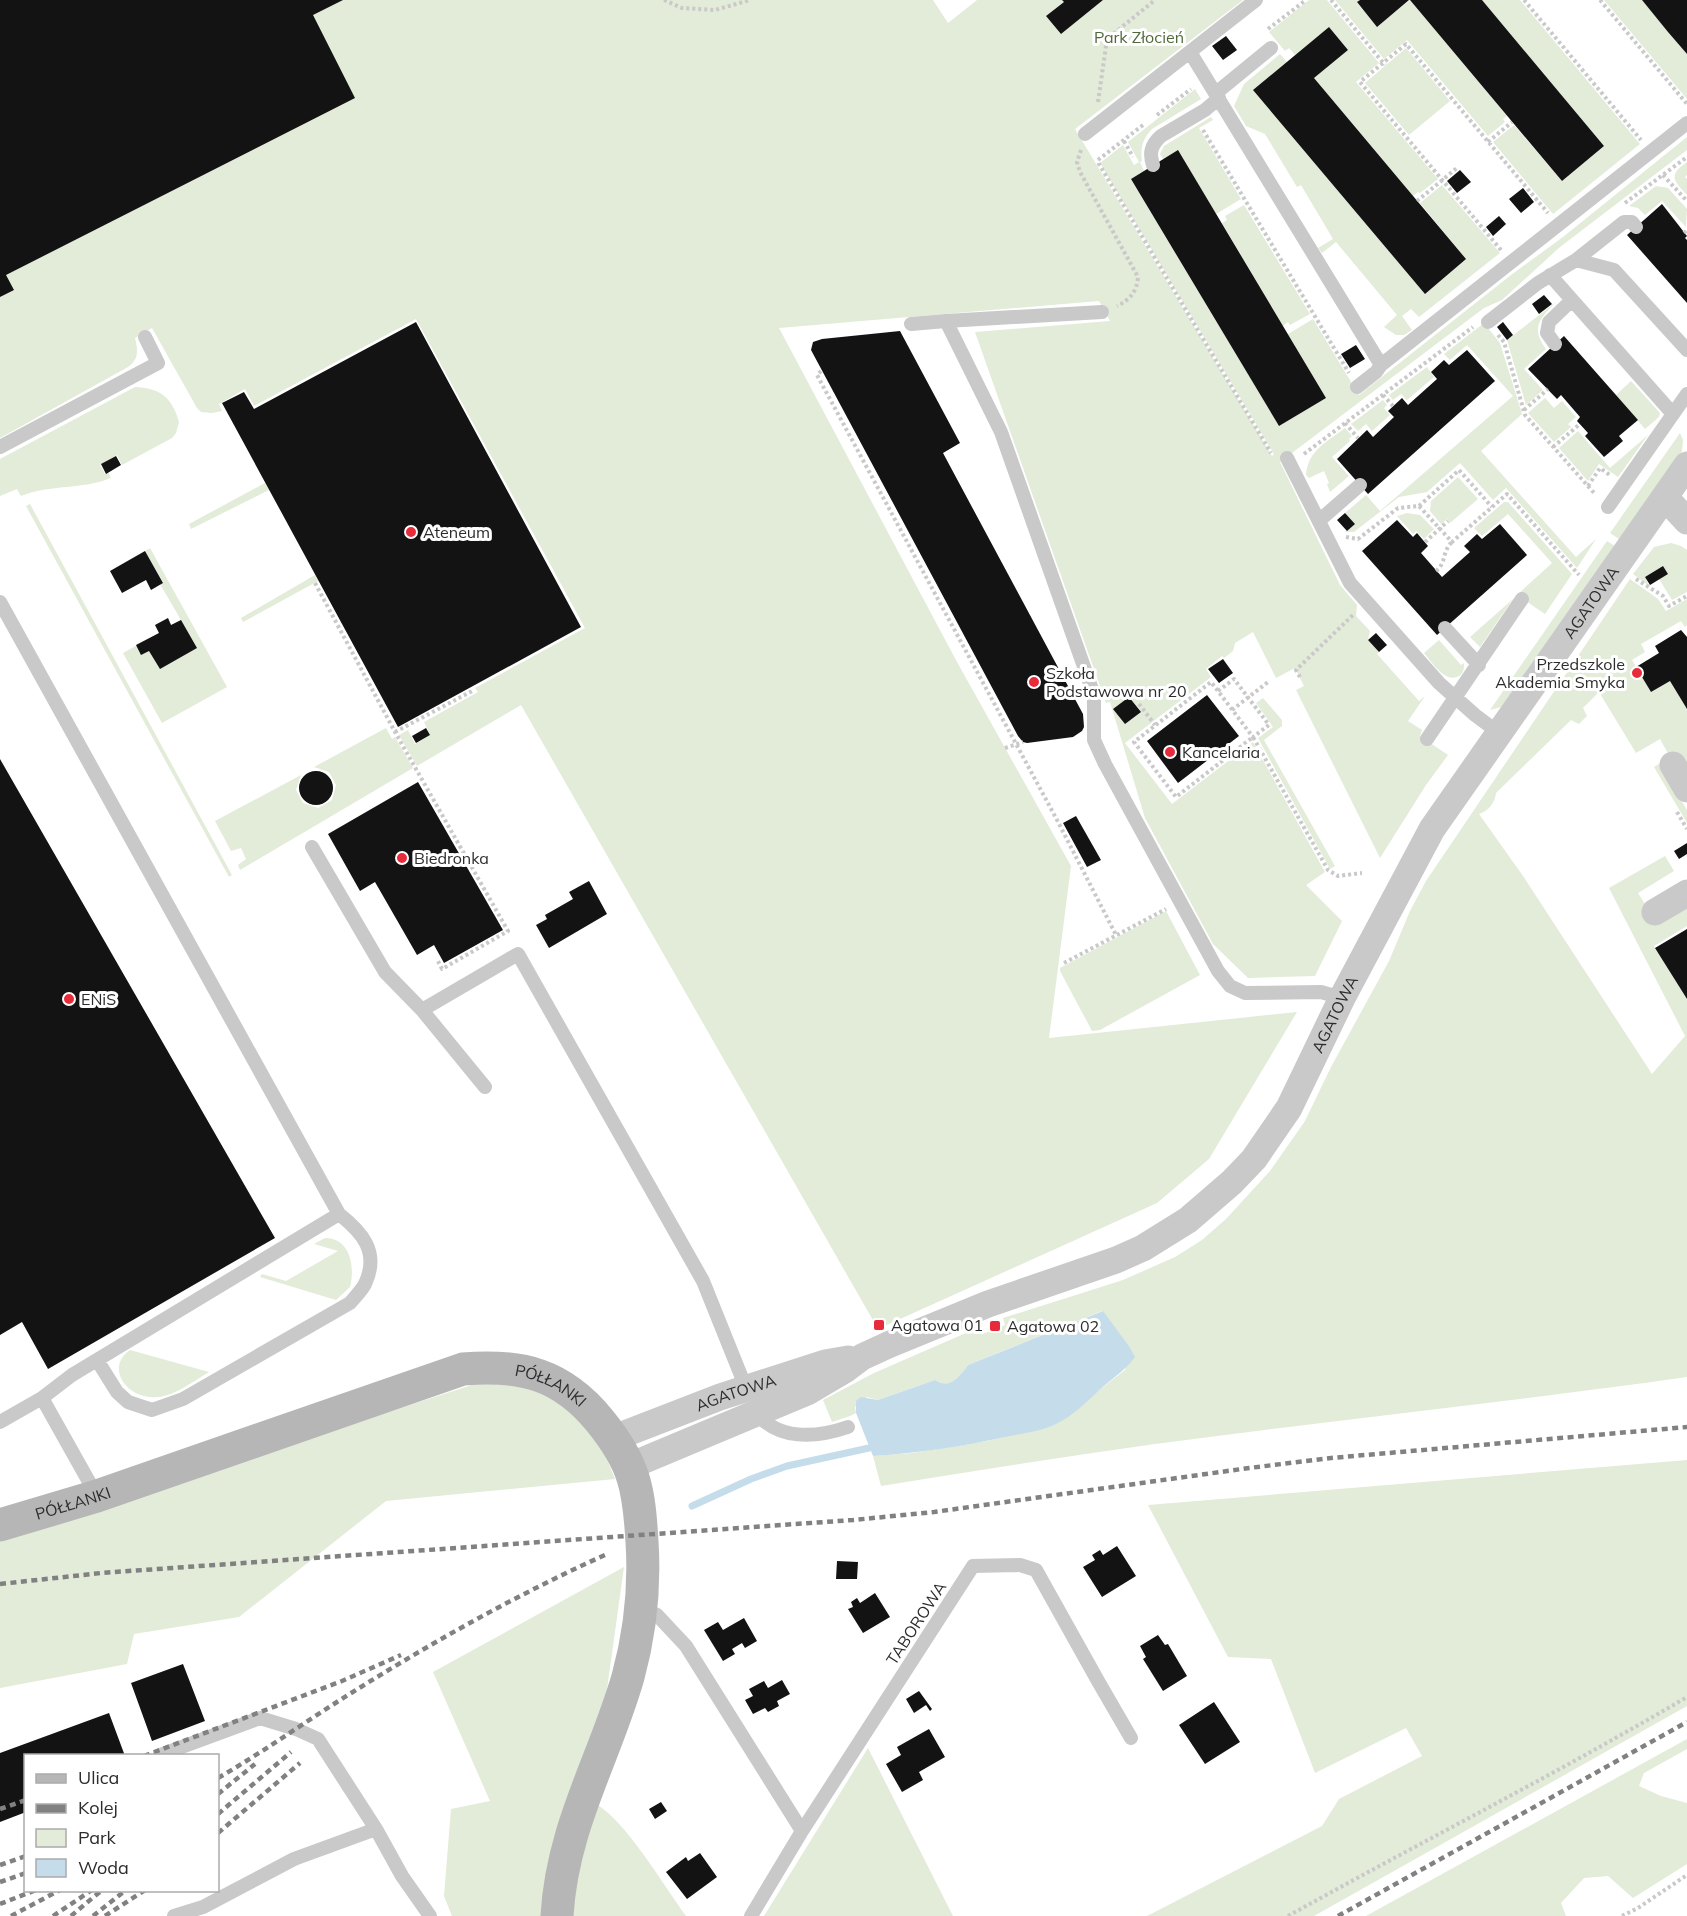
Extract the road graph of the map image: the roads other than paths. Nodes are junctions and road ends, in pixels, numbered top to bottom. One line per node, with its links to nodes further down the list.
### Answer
1 (1257, 0): 3 (lane)
2 (1270, 48): 4 (lane)
3 (1190, 52): 4 (lane); 6 (lane)
4 (1217, 96): 7 (lane); 19 (lane)
5 (1687, 123): 19 (lane)
6 (1085, 134)
7 (1153, 165)
8 (1636, 226): 9 (lane)
9 (1576, 260): 10 (lane); 18 (lane)
10 (1550, 276): 11 (lane); 14 (lane)
11 (1572, 300): 17 (lane); 22 (lane)
12 (1102, 312): 13 (lane)
13 (946, 321): 15 (lane); 43 (lane)
14 (1488, 322)
15 (911, 324)
16 (145, 337): 23 (lane)
17 (1555, 344)
18 (1687, 350)
19 (1381, 365): 20 (lane)
20 (1357, 387)
21 (1687, 394): 22 (lane)
22 (1673, 414): 28 (lane)
23 (0, 447)
24 (1289, 462): 29 (lane)
25 (1687, 465): 27 (street, AGATOWA)
26 (1360, 485): 29 (lane)
27 (1663, 500): 30 (street); 36 (street, AGATOWA)
28 (1608, 507)
29 (1323, 518): 35 (lane)
30 (1687, 520)
31 (1522, 599): 34 (lane)
32 (0, 602): 46 (lane)
33 (1445, 628): 34 (lane)
34 (1479, 664): 35 (lane)
35 (1455, 698): 36 (lane); 37 (lane)
36 (1499, 733): 43 (street, AGATOWA)
37 (1427, 740)
38 (1673, 765): 39 (street)
39 (1687, 789)
40 (312, 847): 44 (lane)
41 (1687, 893): 42 (street)
42 (1655, 912)
43 (1341, 998): 49 (street, AGATOWA)
44 (422, 1010): 45 (lane); 49 (lane)
45 (485, 1088)
46 (339, 1214): 47 (lane); 47 (lane)
47 (97, 1360): 48 (lane)
48 (42, 1398): 50 (lane); 53 (lane)
49 (751, 1401): 51 (lane); 52 (street, AGATOWA)
50 (0, 1422)
51 (848, 1427)
52 (622, 1453): 53 (street, PÓŁŁANKI); 55 (street, PÓŁŁANKI)
53 (97, 1496): 54 (street, PÓŁŁANKI)
54 (0, 1525)
55 (642, 1608): 59 (lane); 62 (street, PÓŁŁANKI)
56 (1131, 1738): 59 (lane, TABOROWA)
57 (163, 1754): 58 (lane)
58 (376, 1829): 60 (lane); 61 (lane)
59 (802, 1831): 63 (lane, TABOROWA)
60 (174, 1916)
61 (430, 1916)
62 (557, 1916)
63 (751, 1916)

